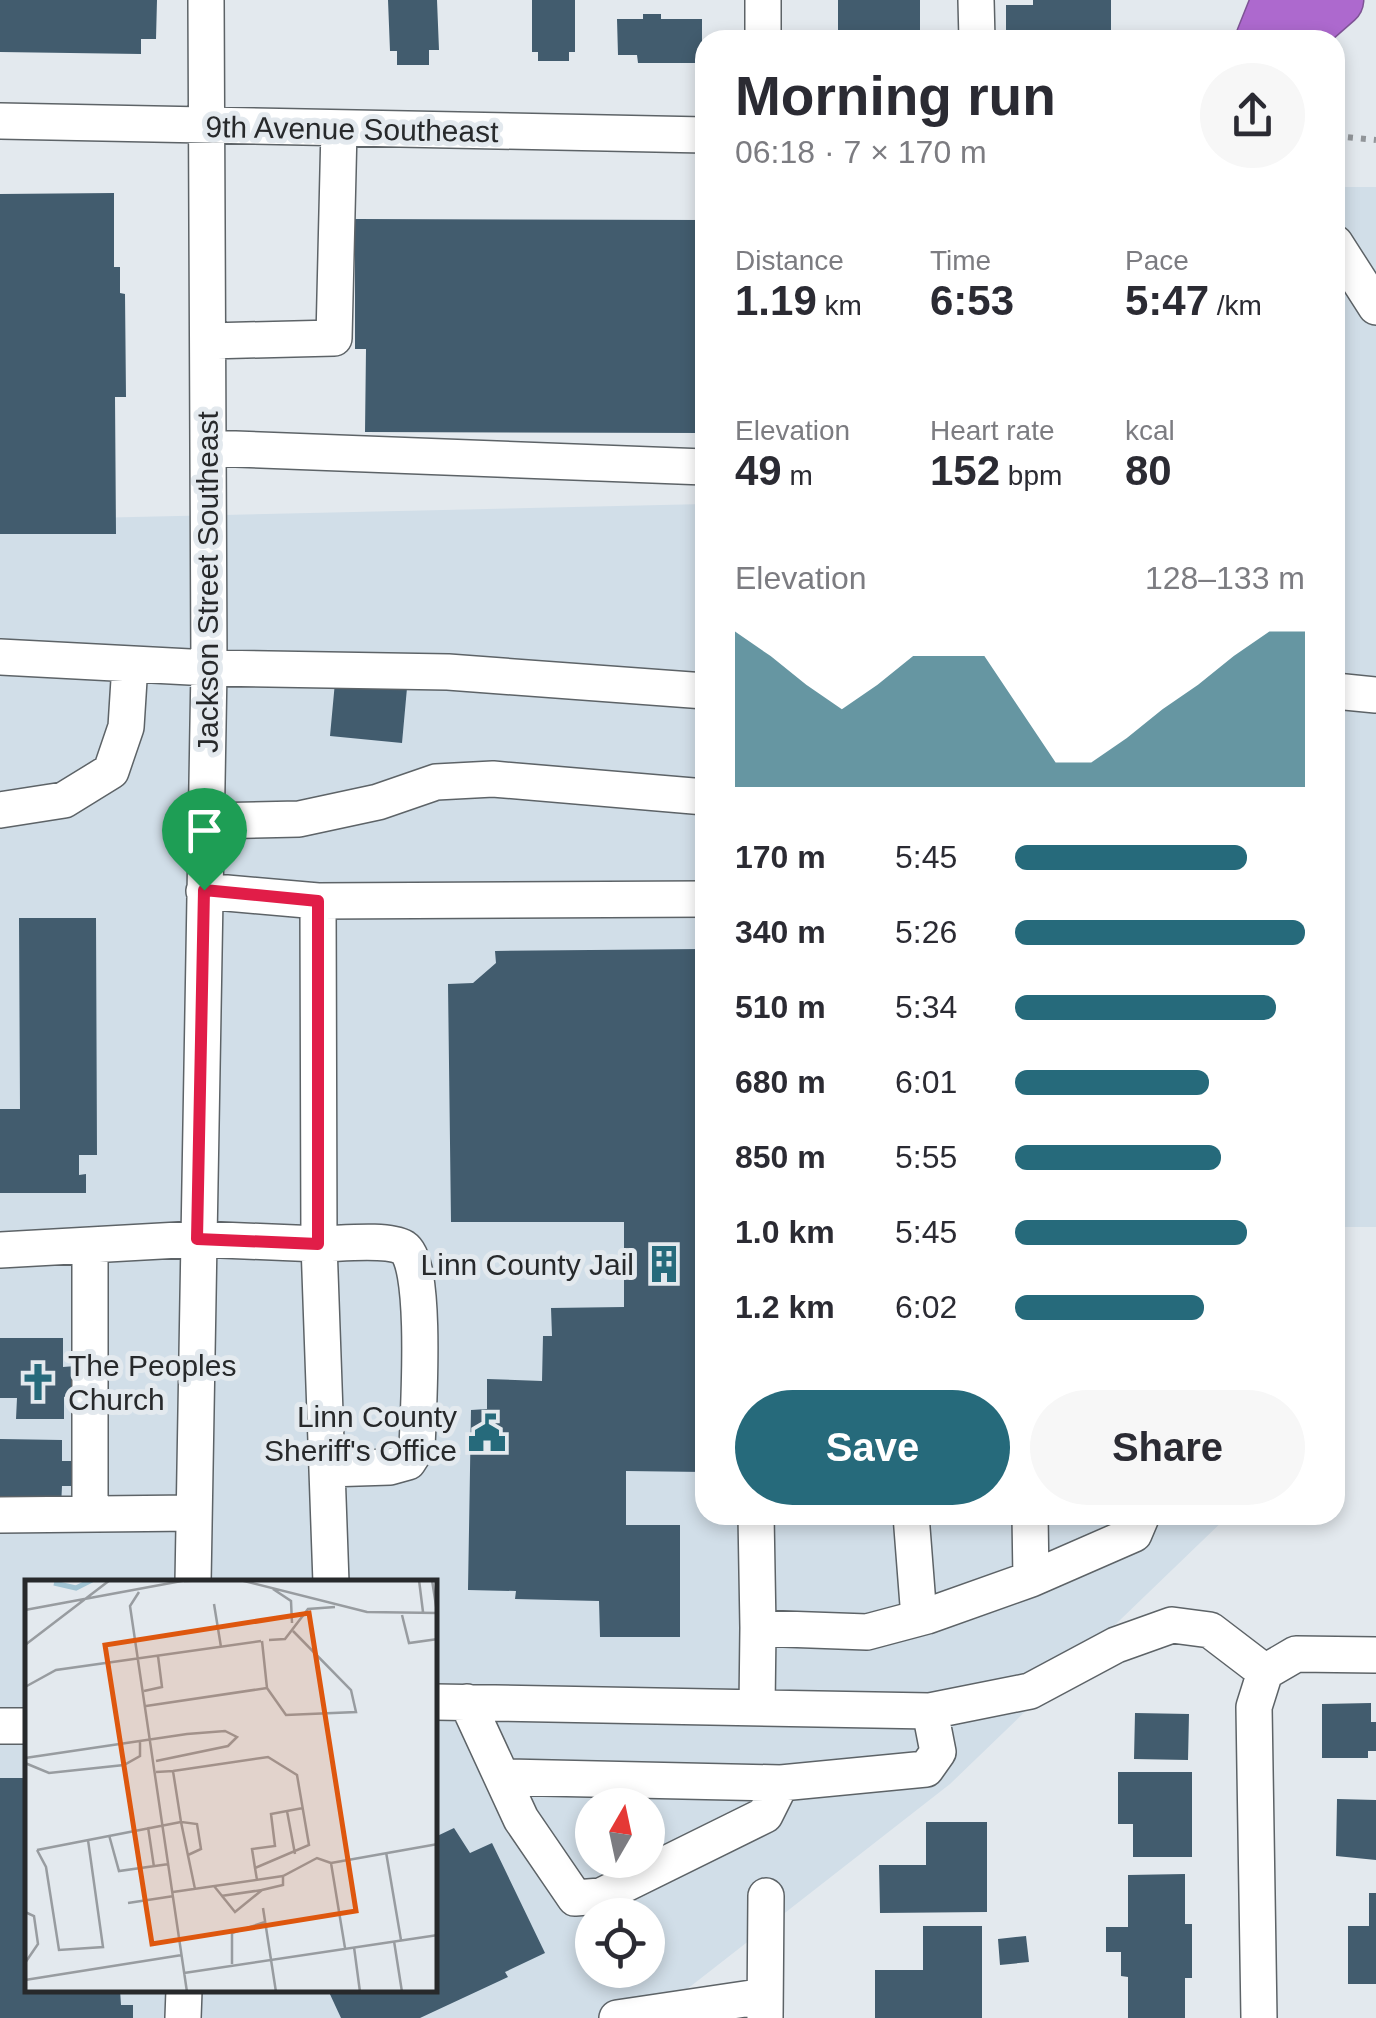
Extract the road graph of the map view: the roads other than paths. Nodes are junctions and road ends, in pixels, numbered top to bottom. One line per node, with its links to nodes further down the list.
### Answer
1 (206, 0): 11 (street, Jackson Street Southeast)
2 (763, 0): 6 (street)
3 (976, 0): 7 (street)
4 (1278, 0): 8 (highway)
5 (1336, 0): 9 (highway)
6 (763, 30)
7 (977, 30)
8 (1266, 30)
9 (1307, 30)
10 (0, 121): 11 (street, 9th Avenue Southeast)
11 (207, 127): 12 (street, 9th Avenue Southeast); 16 (street, Jackson Street Southeast)
12 (339, 129): 13 (street, 9th Avenue Southeast); 16 (street)
13 (695, 135)
14 (1345, 260): 15 (street)
15 (1376, 308)
16 (208, 341): 17 (street, Jackson Street Southeast)
17 (208, 448): 18 (street); 21 (street, Jackson Street Southeast)
18 (695, 467)
19 (0, 658): 20 (street)
20 (130, 664): 21 (street); 26 (street)
21 (209, 668): 22 (street); 27 (street, Jackson Street Southeast)
22 (695, 691)
23 (1345, 692): 24 (street)
24 (1376, 696)
25 (695, 796): 27 (street)
26 (0, 810)
27 (206, 822): 28 (street, Jackson Street Southeast)
28 (204, 890): 30 (street); 31 (street, Jackson Street Southeast)
29 (695, 899): 30 (street)
30 (318, 901): 32 (street)
31 (197, 1239): 32 (street); 33 (street); 36 (street, Jackson Street Southeast)
32 (318, 1244): 35 (street); 35 (street)
33 (90, 1245): 34 (street); 38 (street)
34 (0, 1250)
35 (327, 1469): 45 (street)
36 (194, 1513): 38 (street); 44 (street, Jackson Street Southeast)
37 (0, 1514): 38 (street)
38 (90, 1514)
39 (756, 1525): 47 (street)
40 (912, 1525): 46 (street)
41 (1030, 1525): 43 (street)
42 (1138, 1525): 43 (street)
43 (1030, 1579): 46 (street)
44 (193, 1580)
45 (331, 1580)
46 (919, 1618): 47 (street)
47 (758, 1628): 51 (street)
48 (1376, 1655): 49 (street)
49 (1266, 1672): 52 (street); 60 (street)
50 (451, 1702): 51 (street); 53 (street)
51 (757, 1707): 52 (street)
52 (930, 1710): 54 (street)
53 (502, 1777): 54 (street); 54 (street)
54 (781, 1783)
55 (766, 1896): 57 (street)
56 (184, 1993): 58 (street)
57 (765, 2007): 59 (street)
58 (183, 2018)
59 (618, 2018)
60 (1259, 2018)

